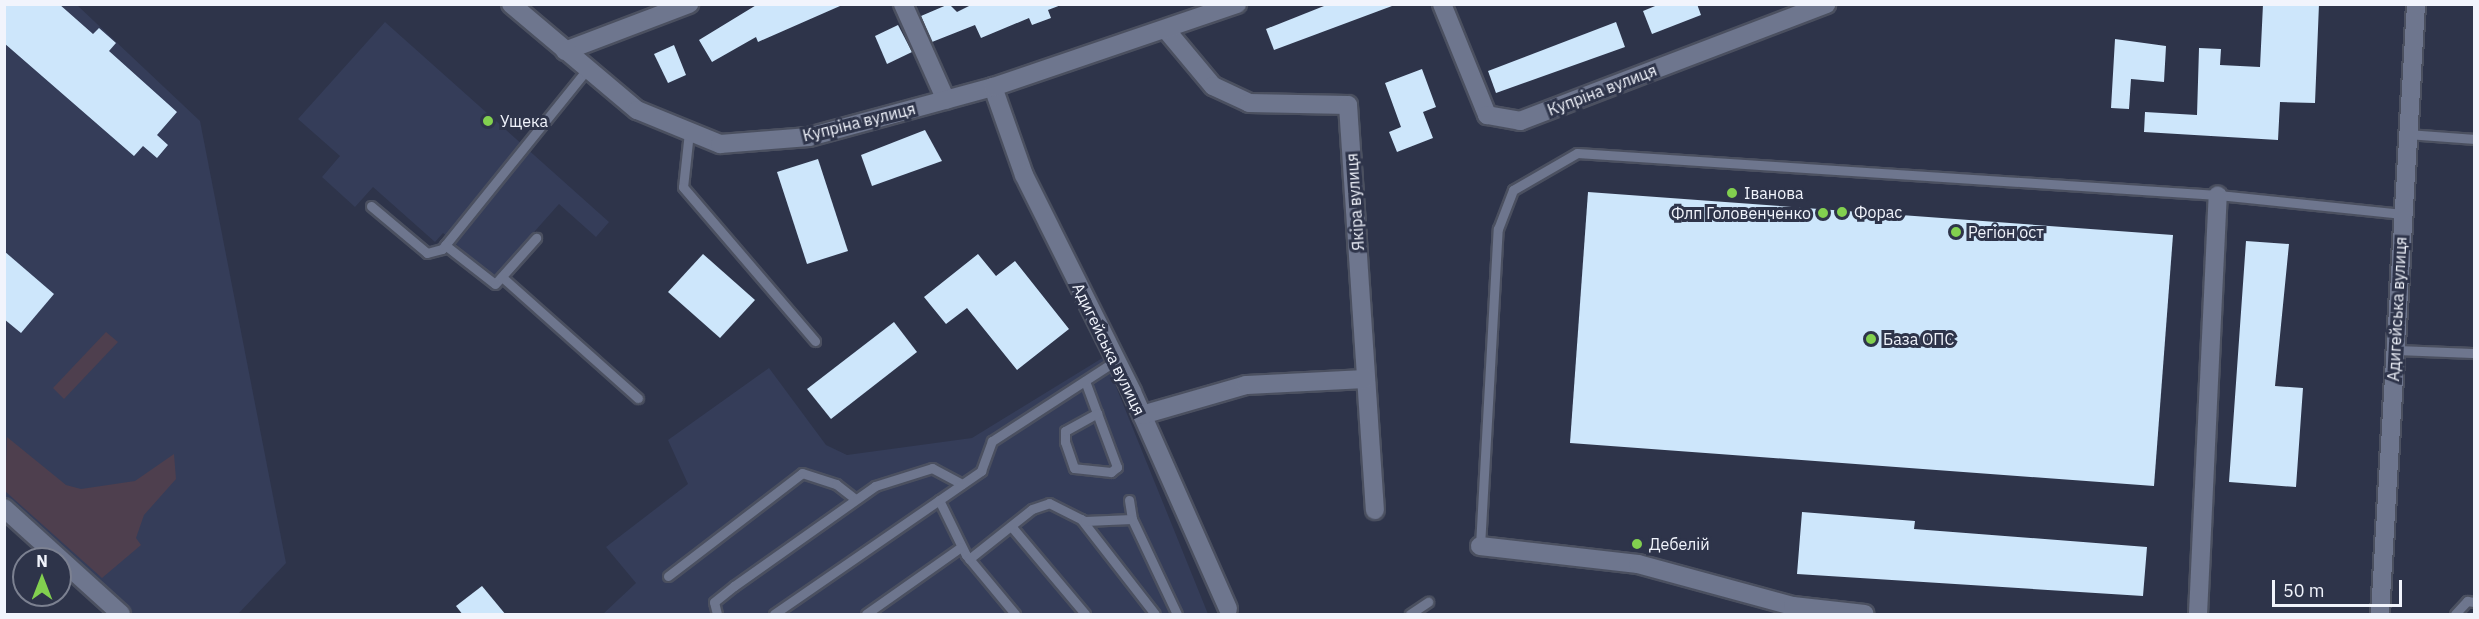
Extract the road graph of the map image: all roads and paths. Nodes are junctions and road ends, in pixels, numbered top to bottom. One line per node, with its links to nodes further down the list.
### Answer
1 (511, 4): 9 (street, Купріна вулиця)
2 (689, 4): 9 (street)
3 (903, 4): 12 (street)
4 (1237, 4): 8 (street, Купріна вулиця)
5 (1442, 4): 6 (street, Купріна вулиця)
6 (1826, 4)
7 (2416, 4): 14 (street, Адигейська вулиця)
8 (1167, 31): 11 (street, Купріна вулиця); 26 (street, Якіра вулиця)
9 (565, 51): 10 (street, Купріна вулиця)
10 (586, 69): 13 (street, Купріна вулиця); 20 (lane)
11 (993, 87): 12 (street, Купріна вулиця); 25 (street, Адигейська вулиця)
12 (946, 100): 13 (street, Купріна вулиця)
13 (689, 132): 22 (lane)
14 (2408, 134): 15 (lane); 18 (street, Адигейська вулиця)
15 (2475, 139)
16 (2218, 195): 18 (lane); 40 (lane); 57 (street)
17 (370, 206): 20 (lane)
18 (2403, 214): 23 (street, Адигейська вулиця)
19 (536, 238): 21 (lane)
20 (445, 245): 21 (lane)
21 (502, 277): 28 (lane)
22 (815, 341)
23 (2395, 350): 24 (lane); 58 (street, Адигейська вулиця)
24 (2475, 353)
25 (1115, 361): 27 (lane); 30 (street, Адигейська вулиця)
26 (1366, 378): 30 (street); 36 (street, Якіра вулиця)
27 (1085, 381): 29 (lane); 31 (lane)
28 (638, 398)
29 (1097, 413): 29 (lane)
30 (1142, 415): 46 (street, Адигейська вулиця)
31 (962, 484): 32 (lane); 33 (lane)
32 (855, 499): 43 (lane); 48 (lane)
33 (939, 500): 41 (lane); 49 (lane)
34 (1129, 500): 38 (lane)
35 (4, 508): 47 (street)
36 (1375, 510)
37 (1081, 519): 38 (lane); 39 (lane); 53 (lane)
38 (1132, 519): 54 (lane)
39 (1011, 526): 42 (lane); 52 (lane)
40 (1480, 546): 56 (street)
41 (961, 547): 42 (lane); 50 (lane)
42 (969, 559): 51 (lane)
43 (668, 576)
44 (1428, 602): 55 (lane)
45 (2475, 602): 59 (lane)
46 (1228, 609)
47 (121, 615)
48 (717, 615)
49 (774, 615)
50 (866, 615)
51 (1015, 615)
52 (1085, 615)
53 (1155, 615)
54 (1177, 615)
55 (1410, 615)
56 (1864, 615)
57 (2198, 615)
58 (2380, 615)
59 (2455, 615)

